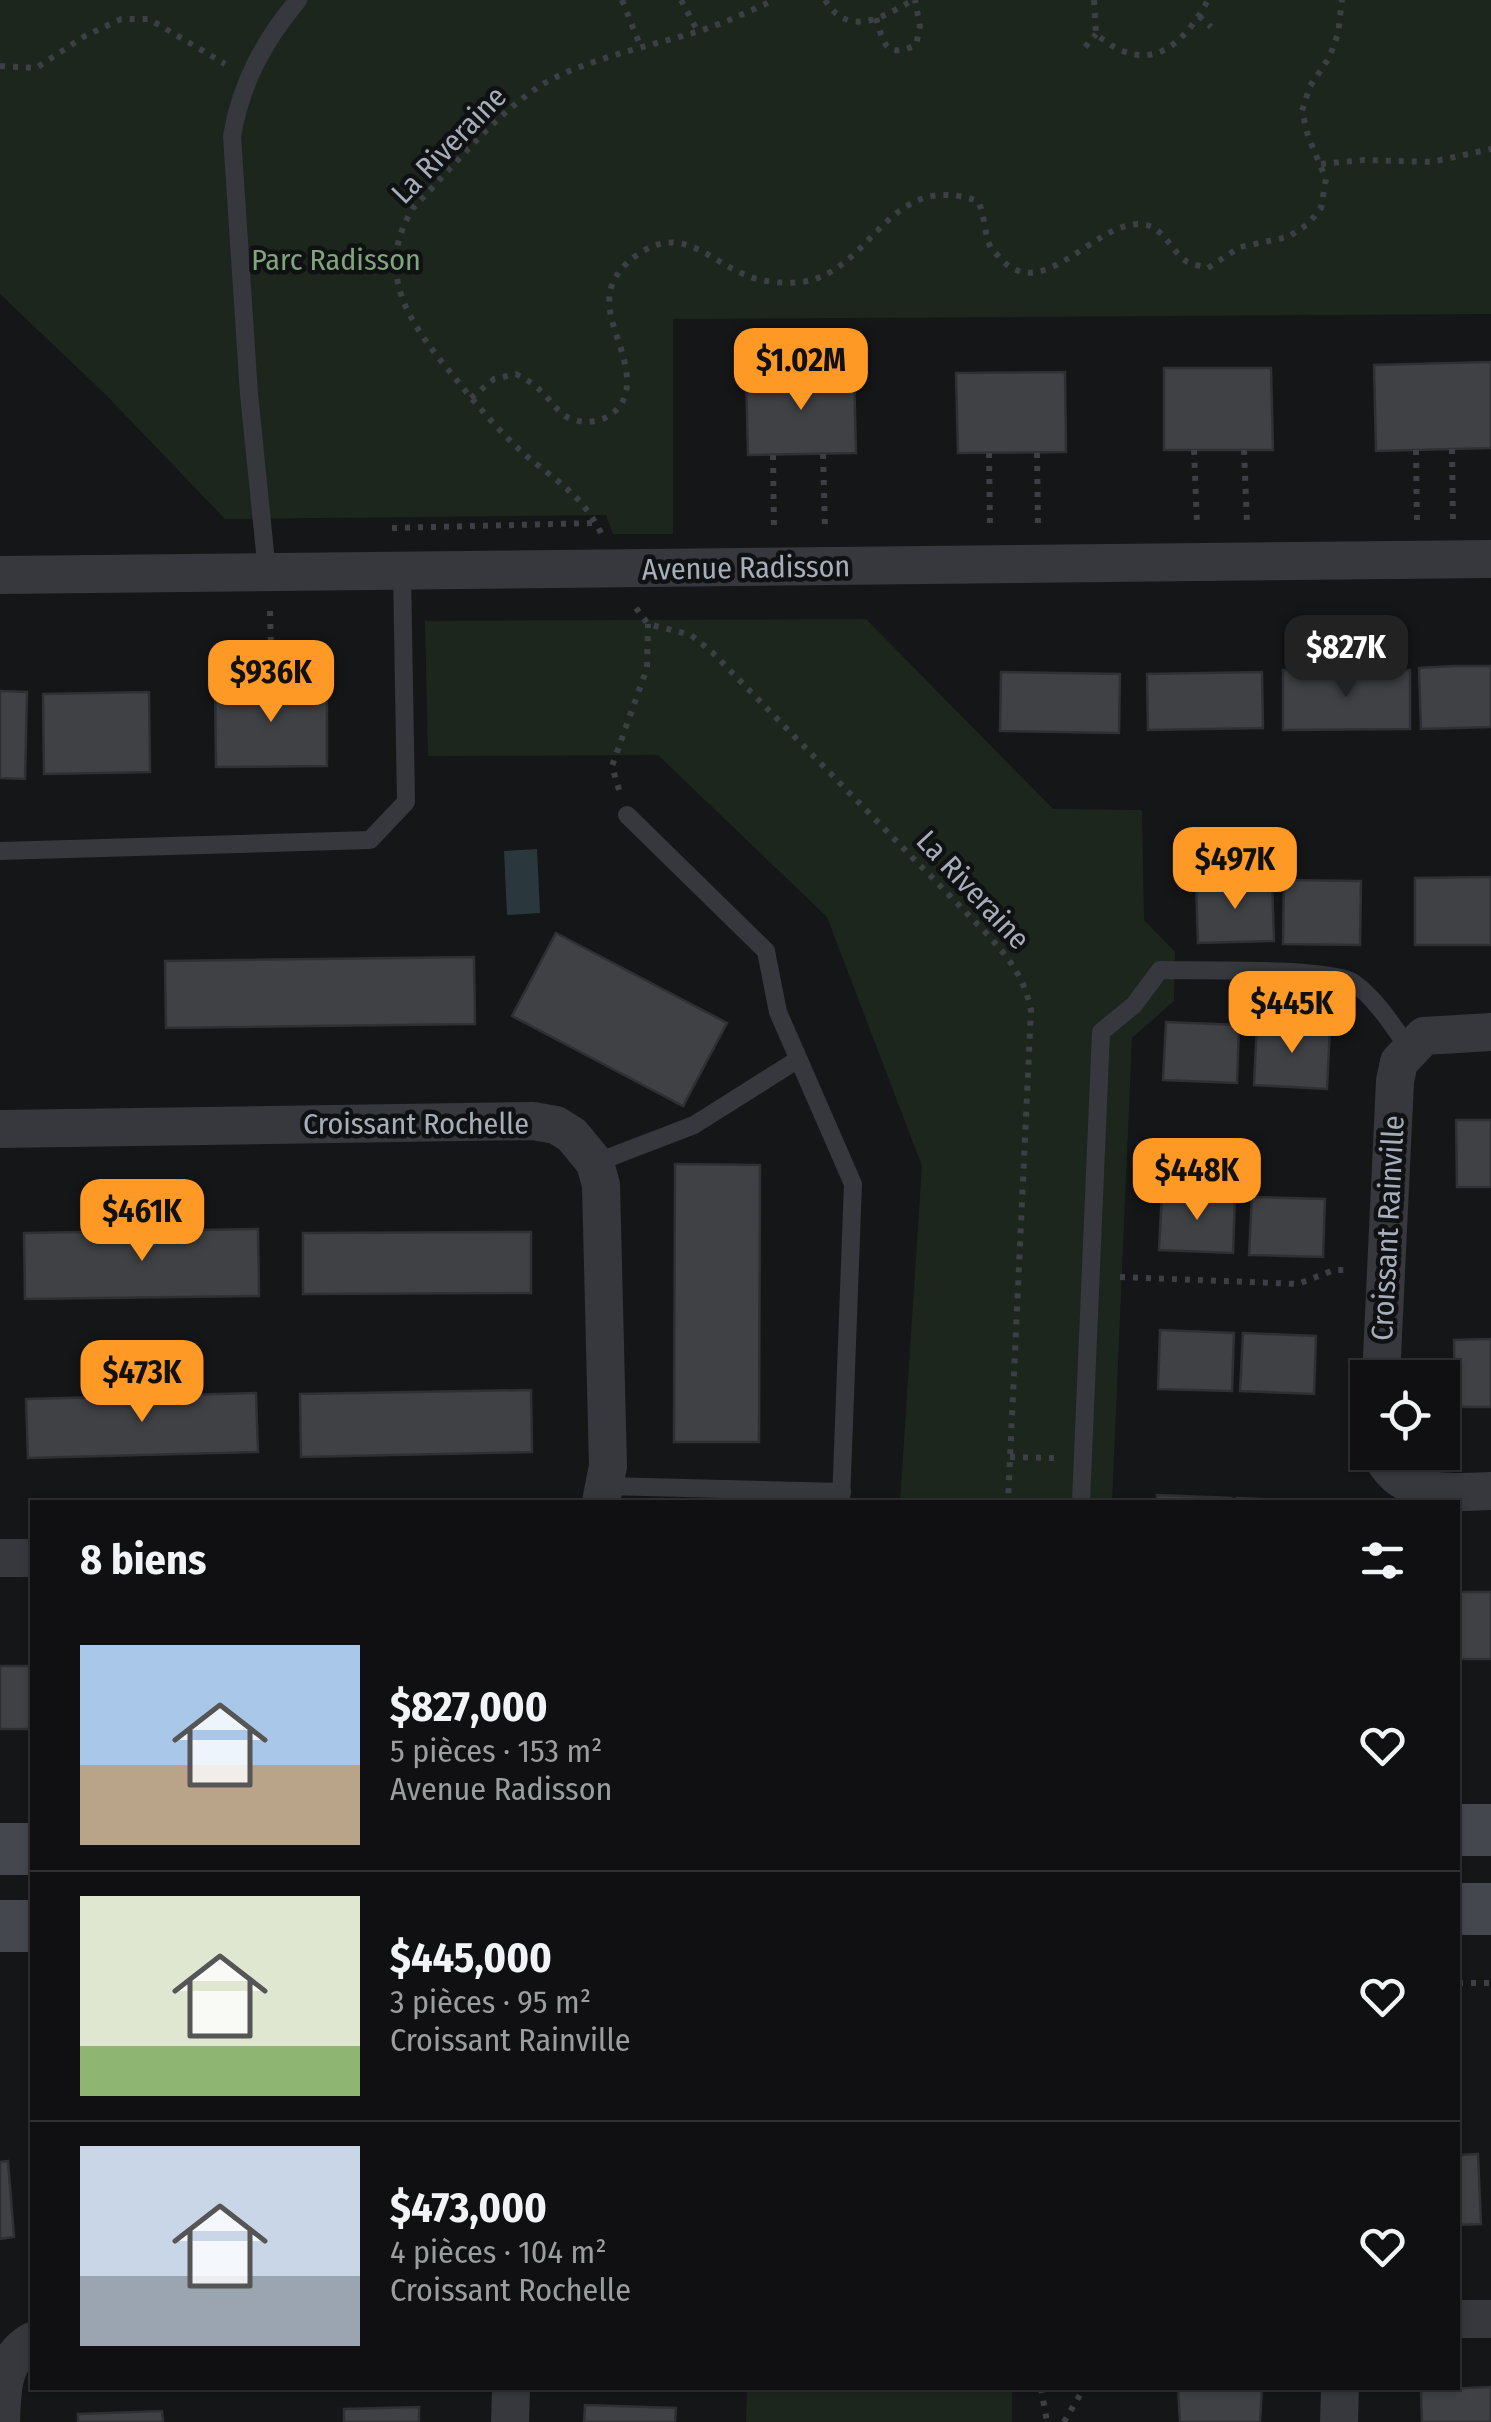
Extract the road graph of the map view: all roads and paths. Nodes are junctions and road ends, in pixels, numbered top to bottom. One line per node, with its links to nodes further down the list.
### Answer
1 (298, 0): 18 (lane)
2 (622, 0): 15 (path)
3 (681, 0): 13 (path)
4 (775, 0): 13 (path, La Riveraine)
5 (825, 0): 11 (path)
6 (914, 0): 11 (path); 11 (path)
7 (1094, 0): 14 (path)
8 (1208, 0): 10 (path)
9 (1342, 0): 20 (path)
10 (1199, 16): 12 (path); 14 (path)
11 (876, 18)
12 (1210, 27)
13 (698, 32): 15 (path, La Riveraine)
14 (1096, 34): 16 (path)
15 (640, 46): 25 (path, La Riveraine)
16 (1084, 48)
17 (0, 66): 18 (path)
18 (249, 74): 33 (lane)
19 (1491, 149): 20 (path)
20 (1321, 164): 22 (path)
21 (988, 200): 22 (path)
22 (980, 206): 24 (path)
23 (801, 271): 24 (path)
24 (804, 282): 27 (path)
25 (471, 398): 27 (path); 28 (path, La Riveraine)
26 (600, 409): 27 (path)
27 (607, 417)
28 (596, 524): 29 (path); 30 (path, La Riveraine)
29 (390, 528)
30 (601, 534)
31 (1491, 559): 32 (street, Avenue Radisson)
32 (402, 571): 33 (street, Avenue Radisson); 40 (lane)
33 (267, 572): 34 (street, Avenue Radisson)
34 (0, 575)
35 (636, 608): 37 (path)
36 (270, 610): 38 (path)
37 (648, 624): 39 (path); 49 (path, La Riveraine)
38 (272, 683)
39 (627, 815): 43 (lane)
40 (0, 851)
41 (1491, 1032): 42 (street)
42 (1409, 1048): 48 (street, Croissant Rainville); 50 (lane)
43 (797, 1060): 45 (lane); 54 (lane)
44 (0, 1129): 45 (street, Croissant Rochelle)
45 (595, 1163): 53 (street)
46 (1356, 1270): 47 (path)
47 (1114, 1276)
48 (1382, 1360)
49 (1010, 1456): 50 (path); 55 (path, La Riveraine)
50 (1083, 1458): 56 (lane)
51 (1392, 1475): 52 (street)
52 (1491, 1491)
53 (604, 1494): 54 (lane)
54 (842, 1497)
55 (1008, 1500)
56 (1082, 1500)
57 (0, 1558): 58 (street)
58 (30, 1558)
59 (1460, 1830): 60 (main road)
60 (1491, 1830)
61 (30, 1848): 62 (main road)
62 (0, 1849)
63 (1460, 1909): 64 (main road)
64 (1491, 1909)
65 (0, 1926): 66 (main road)
66 (30, 1926)
67 (1491, 1982): 68 (path)
68 (1460, 1983)
69 (1460, 2319): 70 (street)
70 (1491, 2319)
71 (30, 2342): 76 (street)
72 (512, 2390): 77 (street)
73 (1041, 2390): 78 (path)
74 (1083, 2390): 79 (path)
75 (1340, 2390): 80 (street)
76 (2, 2422)
77 (510, 2422)
78 (1047, 2422)
79 (1064, 2422)
80 (1339, 2422)

